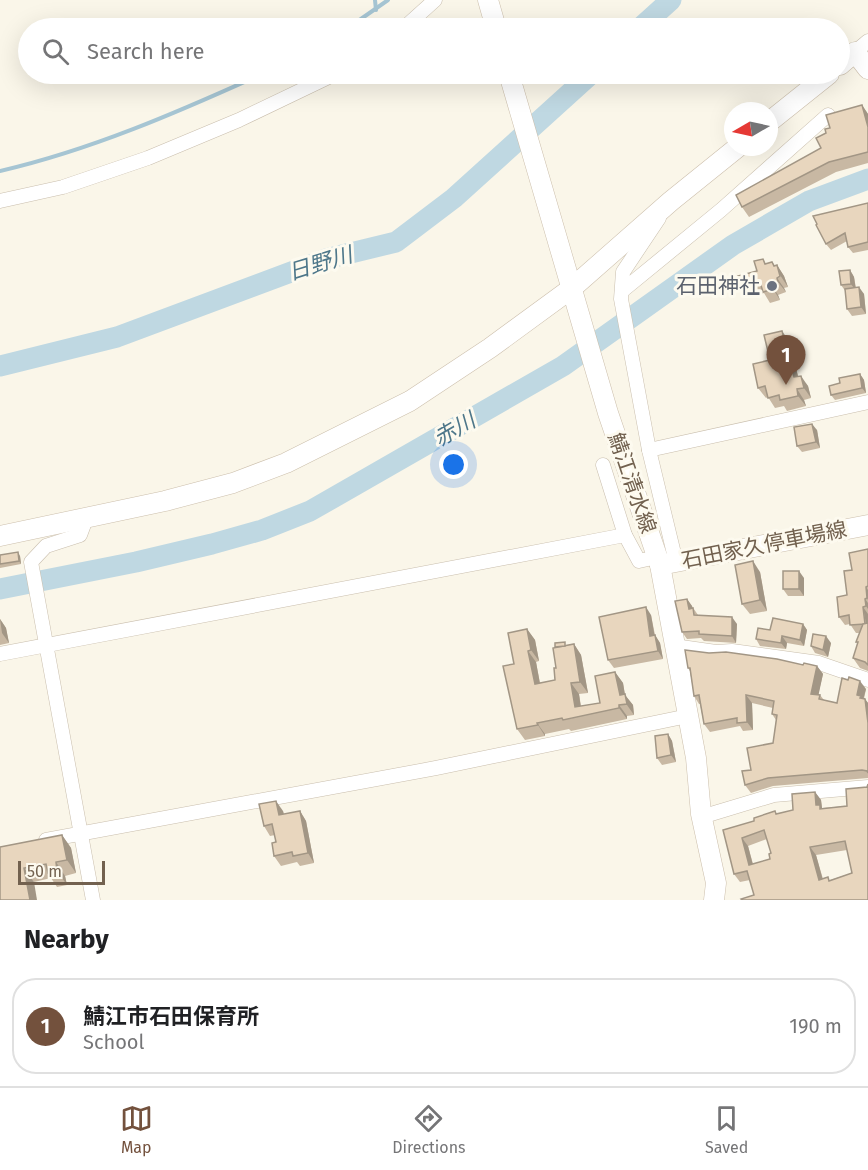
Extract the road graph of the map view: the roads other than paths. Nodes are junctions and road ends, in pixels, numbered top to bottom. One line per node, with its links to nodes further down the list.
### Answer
1 (435, 0): 3 (street)
2 (489, 2): 4 (main road)
3 (415, 18)
4 (493, 18)
5 (862, 47): 6 (main road); 7 (main road)
6 (850, 57)
7 (868, 69)
8 (314, 84): 14 (street)
9 (512, 84): 16 (main road, 鯖江清水線)
10 (816, 84): 11 (main road)
11 (778, 115)
12 (828, 115): 17 (street)
13 (727, 156): 15 (main road)
14 (0, 201)
15 (670, 201): 16 (main road); 17 (street)
16 (568, 279): 21 (main road); 25 (main road, 鯖江清水線)
17 (622, 291): 19 (street)
18 (868, 402): 19 (street)
19 (649, 450): 25 (street)
20 (603, 465): 23 (street)
21 (86, 519): 24 (main road); 26 (street)
22 (868, 525): 25 (main road, 石田家久停車場線)
23 (625, 535): 25 (street); 26 (street)
24 (0, 536)
25 (664, 562): 27 (main road, 鯖江清水線)
26 (45, 646): 28 (street); 33 (street)
27 (674, 646): 29 (street); 30 (main road, 鯖江清水線)
28 (0, 654)
29 (868, 680)
30 (688, 716): 32 (main road, 鯖江清水線); 33 (street)
31 (868, 788): 32 (street)
32 (701, 814): 35 (main road, 鯖江清水線)
33 (81, 834): 34 (street); 36 (street)
34 (35, 842)
35 (715, 891): 37 (street)
36 (93, 900)
37 (727, 900)

